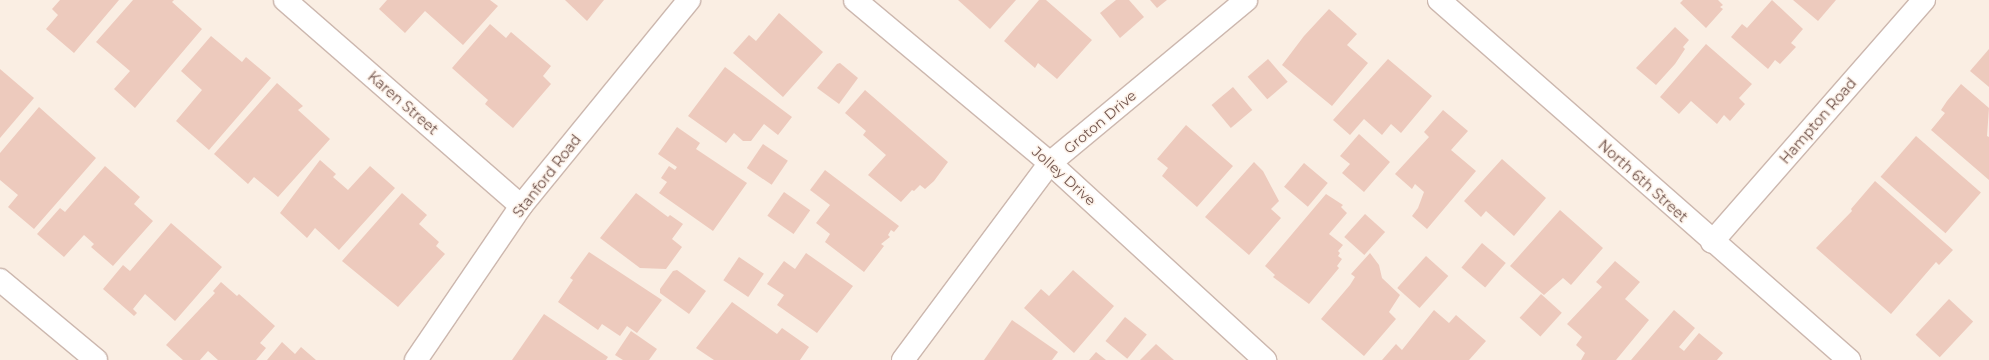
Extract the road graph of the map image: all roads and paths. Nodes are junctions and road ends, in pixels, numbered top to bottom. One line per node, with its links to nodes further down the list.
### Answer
1 (285, 0): 8 (street, Karen Street)
2 (689, 0): 8 (street, Stanford Road)
3 (855, 0): 7 (street, Jolley Drive)
4 (1246, 0): 7 (street, Groton Drive)
5 (1439, 0): 9 (street, North 6th Street)
6 (1924, 0): 9 (street, Hampton Road)
7 (1050, 163): 13 (street, Groton Drive); 14 (street, Jolley Drive)
8 (521, 206): 12 (street, Stanford Road)
9 (1712, 242): 15 (street, North 6th Street)
10 (0, 280): 11 (street)
11 (96, 360)
12 (416, 360)
13 (903, 360)
14 (1265, 360)
15 (1849, 360)

